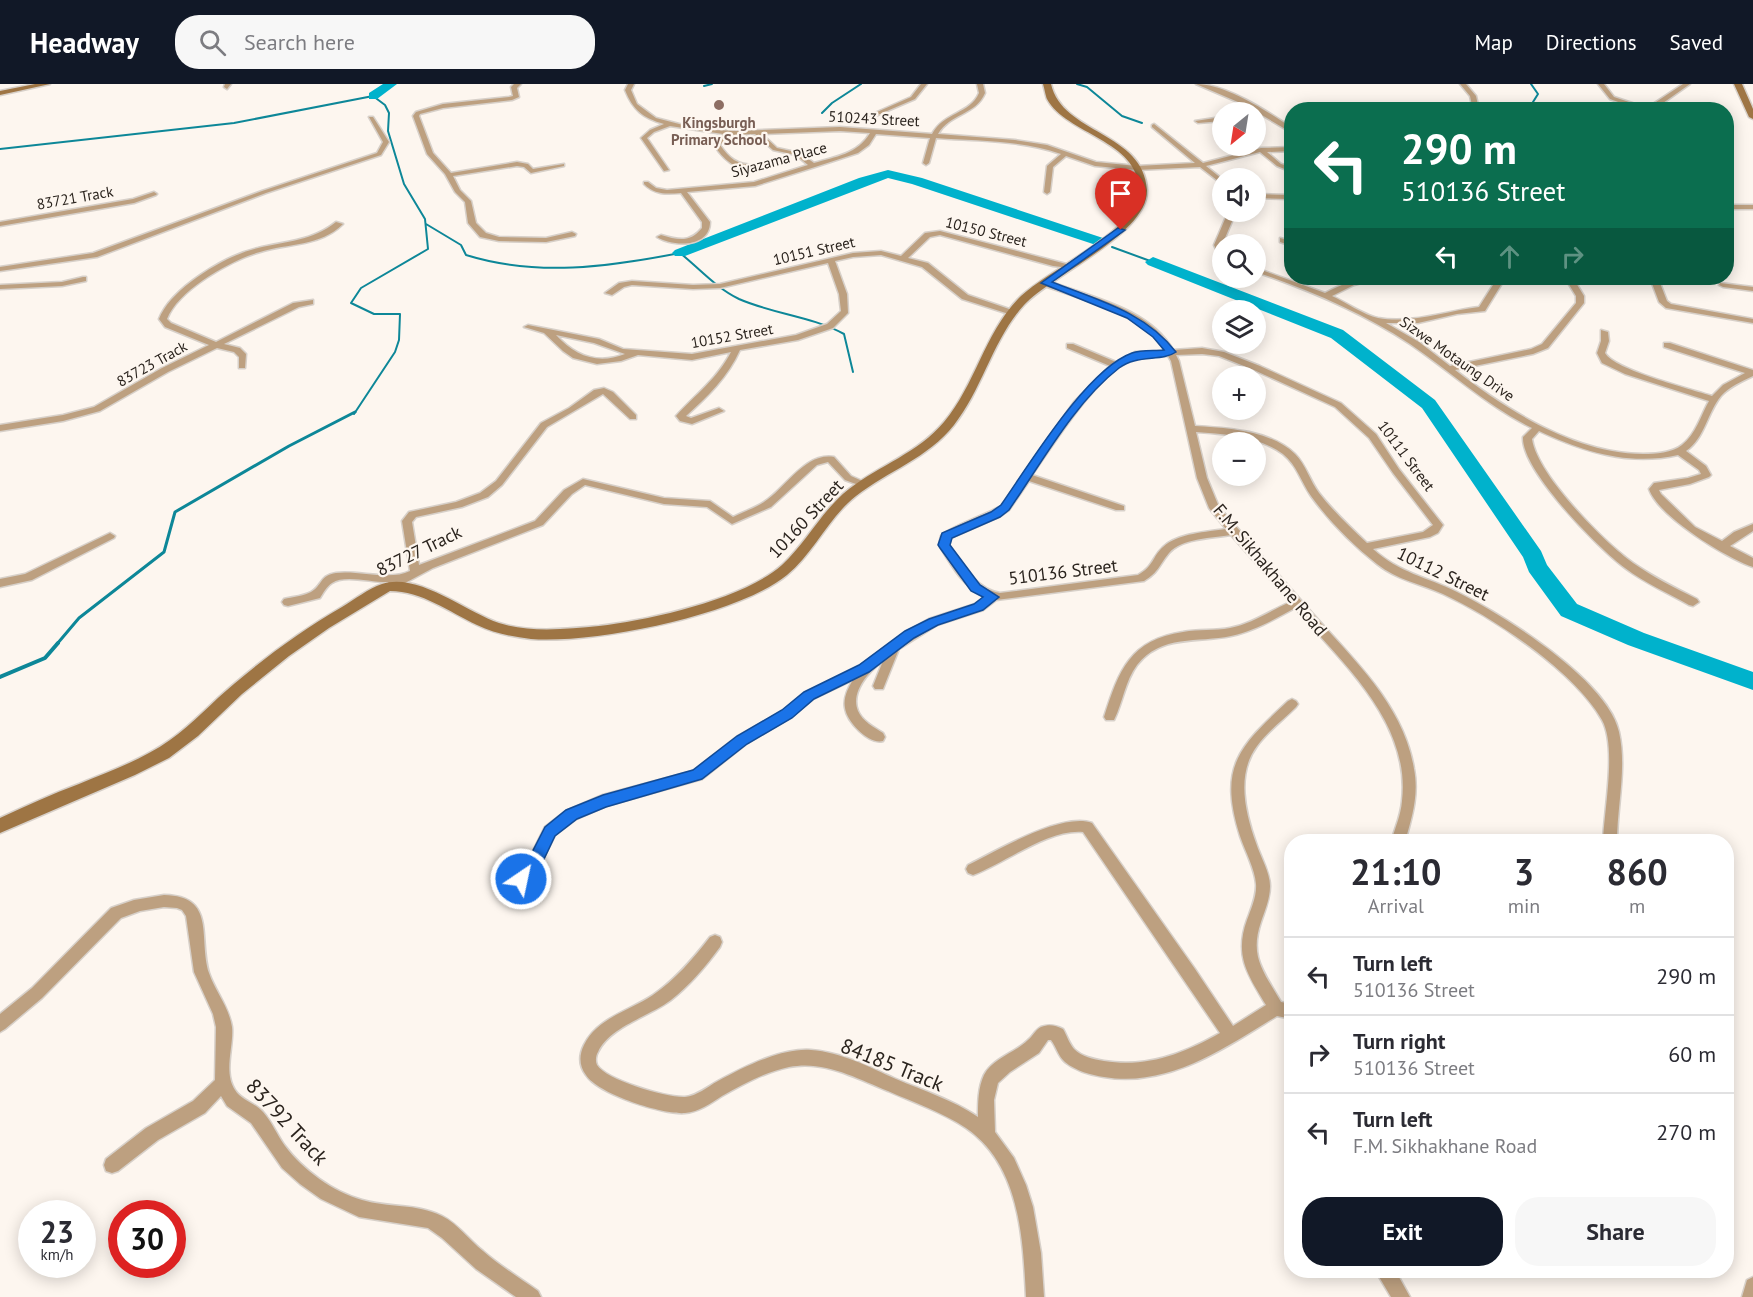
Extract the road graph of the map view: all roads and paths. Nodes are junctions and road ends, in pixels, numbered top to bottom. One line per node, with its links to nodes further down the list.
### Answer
1 (46, 84): 12 (street)
2 (518, 84): 42 (street)
3 (631, 84): 21 (street, 510243 Street)
4 (924, 84): 16 (street)
5 (980, 84): 27 (street)
6 (1047, 84): 39 (street)
7 (1199, 84): 23 (street)
8 (1463, 84): 13 (street)
9 (1601, 84): 14 (street)
10 (1687, 84): 15 (street)
11 (1738, 84): 17 (street)
12 (0, 93)
13 (1474, 102)
14 (1624, 102)
15 (1660, 102)
16 (871, 116)
17 (1753, 117)
18 (371, 118): 60 (street)
19 (1212, 120): 20 (street)
20 (1198, 121)
21 (669, 124): 25 (street, 510243 Street); 40 (street)
22 (1154, 126): 35 (street)
23 (1284, 126)
24 (874, 131): 26 (street, 510243 Street); 27 (street, 510243 Street); 37 (street, Siyazama Place)
25 (727, 133): 26 (street, 510243 Street); 36 (street)
26 (757, 133): 37 (street)
27 (935, 136): 30 (street, 510243 Street); 33 (street)
28 (1284, 149): 29 (street, 510243 Street)
29 (1266, 150)
30 (1066, 153): 39 (street, 510243 Street); 45 (street)
31 (1266, 153): 38 (street)
32 (1239, 156): 35 (street, 510243 Street)
33 (926, 163)
34 (562, 165): 42 (street)
35 (1202, 165): 39 (street, 510243 Street); 41 (street)
36 (765, 166)
37 (813, 166): 44 (street, Siyazama Place)
38 (1284, 167)
39 (1137, 168): 59 (street, 10160 Street)
40 (666, 170)
41 (1212, 174)
42 (449, 175): 55 (street)
43 (646, 183): 44 (street, Siyazama Place)
44 (683, 191): 56 (street)
45 (1047, 192)
46 (154, 194): 53 (street, 83721 Track)
47 (1266, 196): 48 (street)
48 (1284, 197)
49 (1734, 207): 50 (street)
50 (1740, 207): 51 (street); 52 (street)
51 (1753, 207)
52 (1753, 218)
53 (0, 224)
54 (339, 224): 82 (street)
55 (572, 234)
56 (661, 237)
57 (904, 258): 58 (street, 10151 Street); 59 (street, 10150 Street); 76 (street, 10151 Street)
58 (831, 260): 73 (street, 10151 Street); 85 (street, 10152 Street)
59 (1070, 266): 64 (street, 10160 Street)
60 (0, 270)
61 (1266, 274): 63 (street, Sizwe Motaung Drive)
62 (83, 279): 71 (street)
63 (1284, 280)
64 (1045, 283): 76 (street, 10160 Street); 86 (street, F.M. Sikhakhane Road)
65 (1297, 285): 74 (street, Sizwe Motaung Drive)
66 (1347, 285): 74 (street)
67 (1497, 285): 77 (street)
68 (1573, 285): 90 (street)
69 (1657, 285): 78 (street)
70 (1723, 285): 72 (street)
71 (0, 287)
72 (1753, 289)
73 (609, 293)
74 (1327, 296): 77 (street, Sizwe Motaung Drive)
75 (310, 302): 82 (street, 83723 Track)
76 (1012, 313): 100 (street, 10160 Street)
77 (1372, 319): 90 (street, Sizwe Motaung Drive)
78 (1753, 321)
79 (528, 327): 80 (street, 10152 Street)
80 (547, 331): 87 (street, 10152 Street); 87 (street)
81 (1604, 332): 92 (street)
82 (217, 345): 89 (street); 96 (street, 83723 Track)
83 (1667, 345): 91 (street)
84 (1070, 346): 88 (street)
85 (736, 350): 87 (street, 10152 Street); 93 (street)
86 (1171, 352): 88 (street, 510136 Street); 97 (street, F.M. Sikhakhane Road); 105 (street, 10111 Street)
87 (636, 353)
88 (1116, 365): 99 (street, 510136 Street)
89 (242, 366)
90 (1448, 369): 95 (street, Sizwe Motaung Drive)
91 (1753, 373): 92 (street)
92 (1714, 400): 98 (street)
93 (719, 411)
94 (633, 417): 108 (street)
95 (1540, 427): 98 (street, Sizwe Motaung Drive); 114 (street)
96 (0, 428)
97 (1190, 429): 103 (street, F.M. Sikhakhane Road); 105 (street, 10112 Street)
98 (1679, 451): 106 (street)
99 (1027, 477): 101 (street); 112 (street, 510136 Street)
100 (864, 483): 108 (street, 83727 Track); 111 (street, 10160 Street)
101 (1120, 508)
102 (1753, 527): 106 (street)
103 (1232, 531): 112 (street, 510136 Street); 115 (street, F.M. Sikhakhane Road)
104 (110, 536): 110 (street)
105 (1365, 547): 124 (street, 10112 Street)
106 (1722, 547): 107 (street)
107 (1753, 563)
108 (415, 571): 109 (street, 83727 Track)
109 (404, 577): 111 (street, 83727 Track); 113 (street)
110 (0, 583)
111 (388, 587): 122 (street, 83727 Track)
112 (993, 597): 116 (street)
113 (288, 602)
114 (1693, 602)
115 (1297, 603): 120 (street); 123 (street, F.M. Sikhakhane Road)
116 (895, 646): 117 (street); 118 (street)
117 (864, 669): 121 (street); 126 (street)
118 (879, 686)
119 (1292, 704): 128 (street)
120 (1110, 717)
121 (879, 737)
122 (0, 826)
123 (1400, 834)
124 (1610, 834)
125 (973, 869): 130 (street)
126 (503, 887)
127 (715, 942): 132 (street, 84185 Track)
128 (1284, 1010): 130 (street)
129 (0, 1024): 131 (street, 83792 Track)
130 (1230, 1035): 132 (street)
131 (223, 1083): 133 (street); 136 (street, 83792 Track)
132 (987, 1135): 137 (street, 84185 Track)
133 (112, 1165)
134 (1389, 1278): 138 (street)
135 (1753, 1286): 139 (street)
136 (532, 1297)
137 (1035, 1297)
138 (1401, 1297)
139 (1751, 1297)

